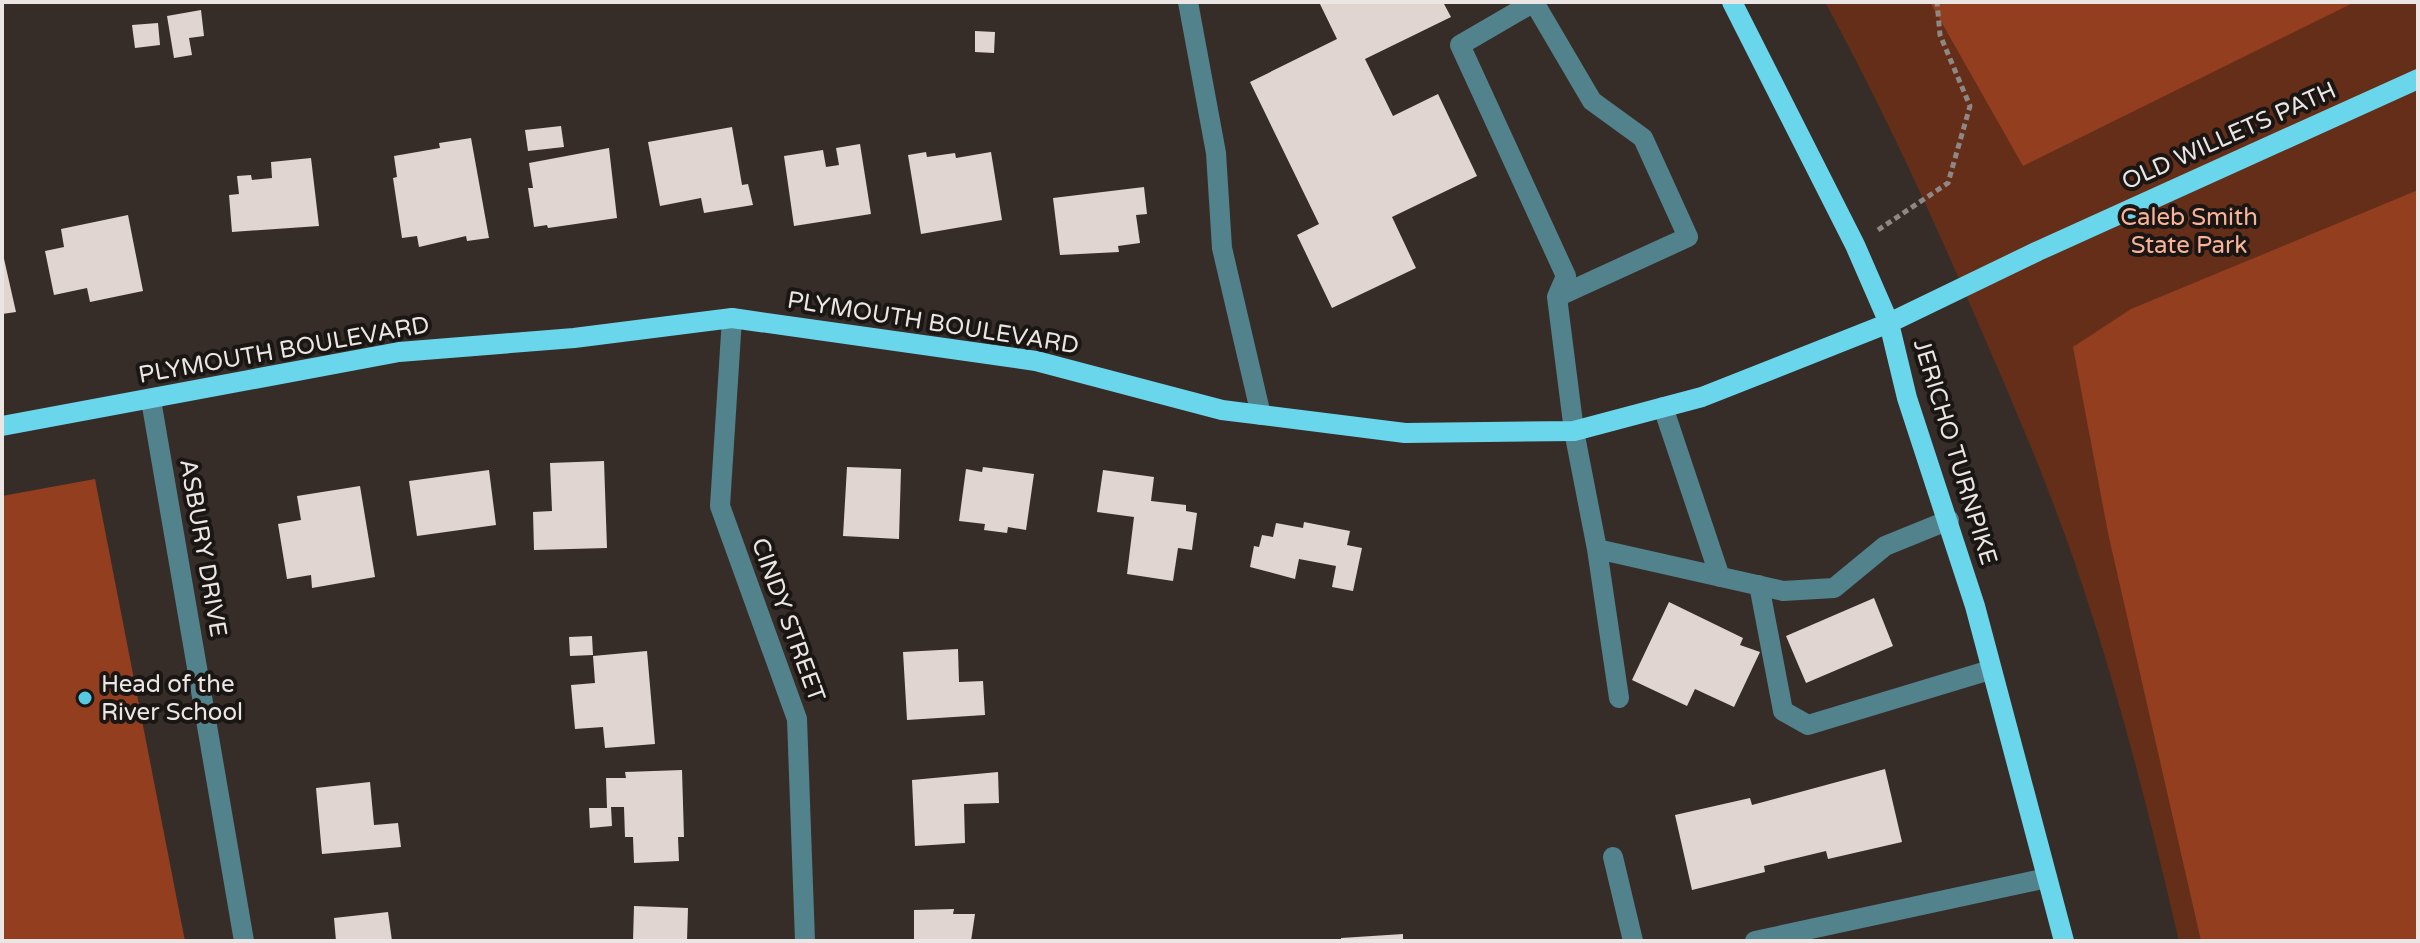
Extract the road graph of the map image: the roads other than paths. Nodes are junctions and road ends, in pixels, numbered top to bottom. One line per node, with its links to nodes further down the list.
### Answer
1 (1188, 2): 10 (street)
2 (1732, 2): 7 (main road, JERICHO TURNPIKE)
3 (1535, 3): 5 (street); 5 (street)
4 (2418, 79): 7 (main road, OLD WILLETS PATH)
5 (1557, 297): 12 (street)
6 (732, 318): 8 (main road, PLYMOUTH BOULEVARD); 10 (main road, PLYMOUTH BOULEVARD); 22 (street, CINDY STREET)
7 (1889, 323): 9 (main road, PLYMOUTH BOULEVARD); 13 (main road, JERICHO TURNPIKE)
8 (151, 400): 11 (main road, PLYMOUTH BOULEVARD); 21 (street, ASBURY DRIVE)
9 (1663, 407): 12 (main road, PLYMOUTH BOULEVARD); 15 (street)
10 (1261, 415): 12 (main road, PLYMOUTH BOULEVARD)
11 (2, 426)
12 (1574, 431): 14 (street)
13 (1949, 520): 16 (street); 17 (main road, JERICHO TURNPIKE)
14 (1597, 549): 15 (street); 18 (street)
15 (1720, 577): 16 (street)
16 (1759, 585): 17 (street)
17 (1990, 670): 20 (main road, JERICHO TURNPIKE)
18 (1619, 698)
19 (1613, 857): 23 (street)
20 (2047, 878): 24 (street); 25 (main road, JERICHO TURNPIKE)
21 (244, 941)
22 (805, 941)
23 (1633, 941)
24 (1755, 941)
25 (2064, 941)

